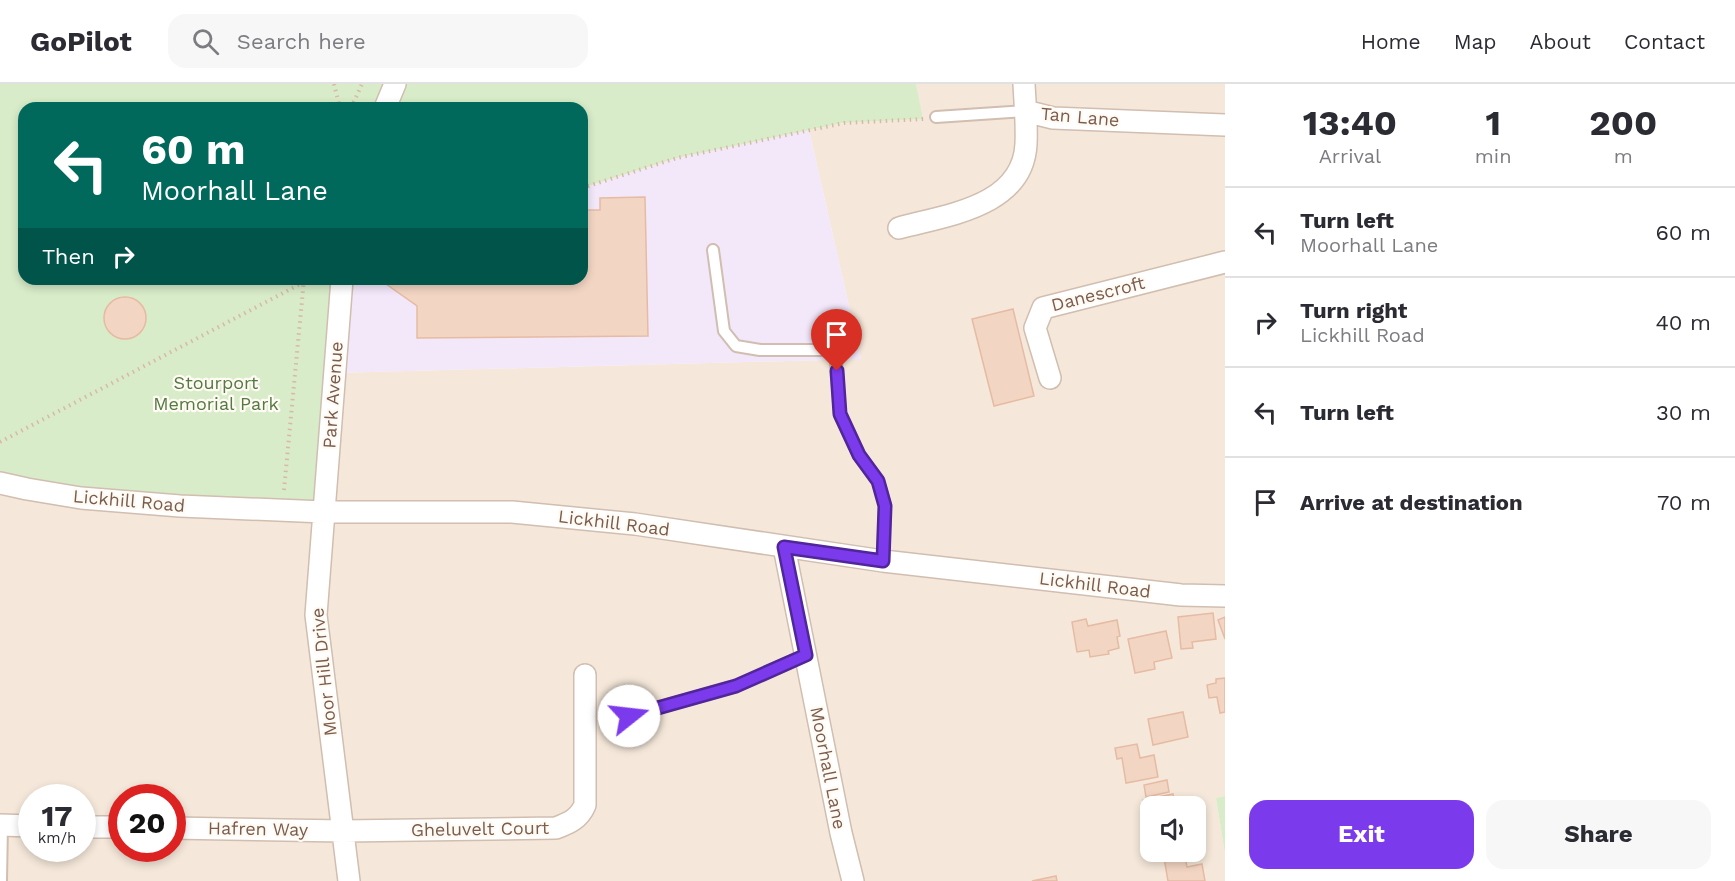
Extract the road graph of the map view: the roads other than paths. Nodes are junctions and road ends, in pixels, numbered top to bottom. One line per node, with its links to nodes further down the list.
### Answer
1 (395, 84): 3 (street)
2 (1023, 84): 4 (street)
3 (388, 102)
4 (1025, 111): 5 (lane, Tan Lane); 6 (street, Tan Lane); 7 (street)
5 (936, 117)
6 (1225, 125)
7 (899, 228)
8 (712, 250): 15 (lane)
9 (1225, 262): 11 (street, Danescroft)
10 (342, 285): 13 (street, Park Avenue)
11 (1050, 378)
12 (0, 483): 13 (street, Lickhill Road)
13 (324, 512): 14 (street, Lickhill Road); 23 (street, Moor Hill Drive)
14 (784, 547): 15 (street, Lickhill Road); 17 (street, Moorhall Lane)
15 (883, 561): 16 (street, Lickhill Road)
16 (1225, 596)
17 (806, 655): 19 (lane); 26 (street, Moorhall Lane)
18 (585, 675): 23 (street, Gheluvelt Court)
19 (629, 716)
20 (1, 825): 21 (street); 24 (lane)
21 (18, 826)
22 (186, 828): 23 (street, Hafren Way)
23 (343, 831): 25 (street, Moor Hill Drive)
24 (1, 881)
25 (349, 881)
26 (853, 881)

